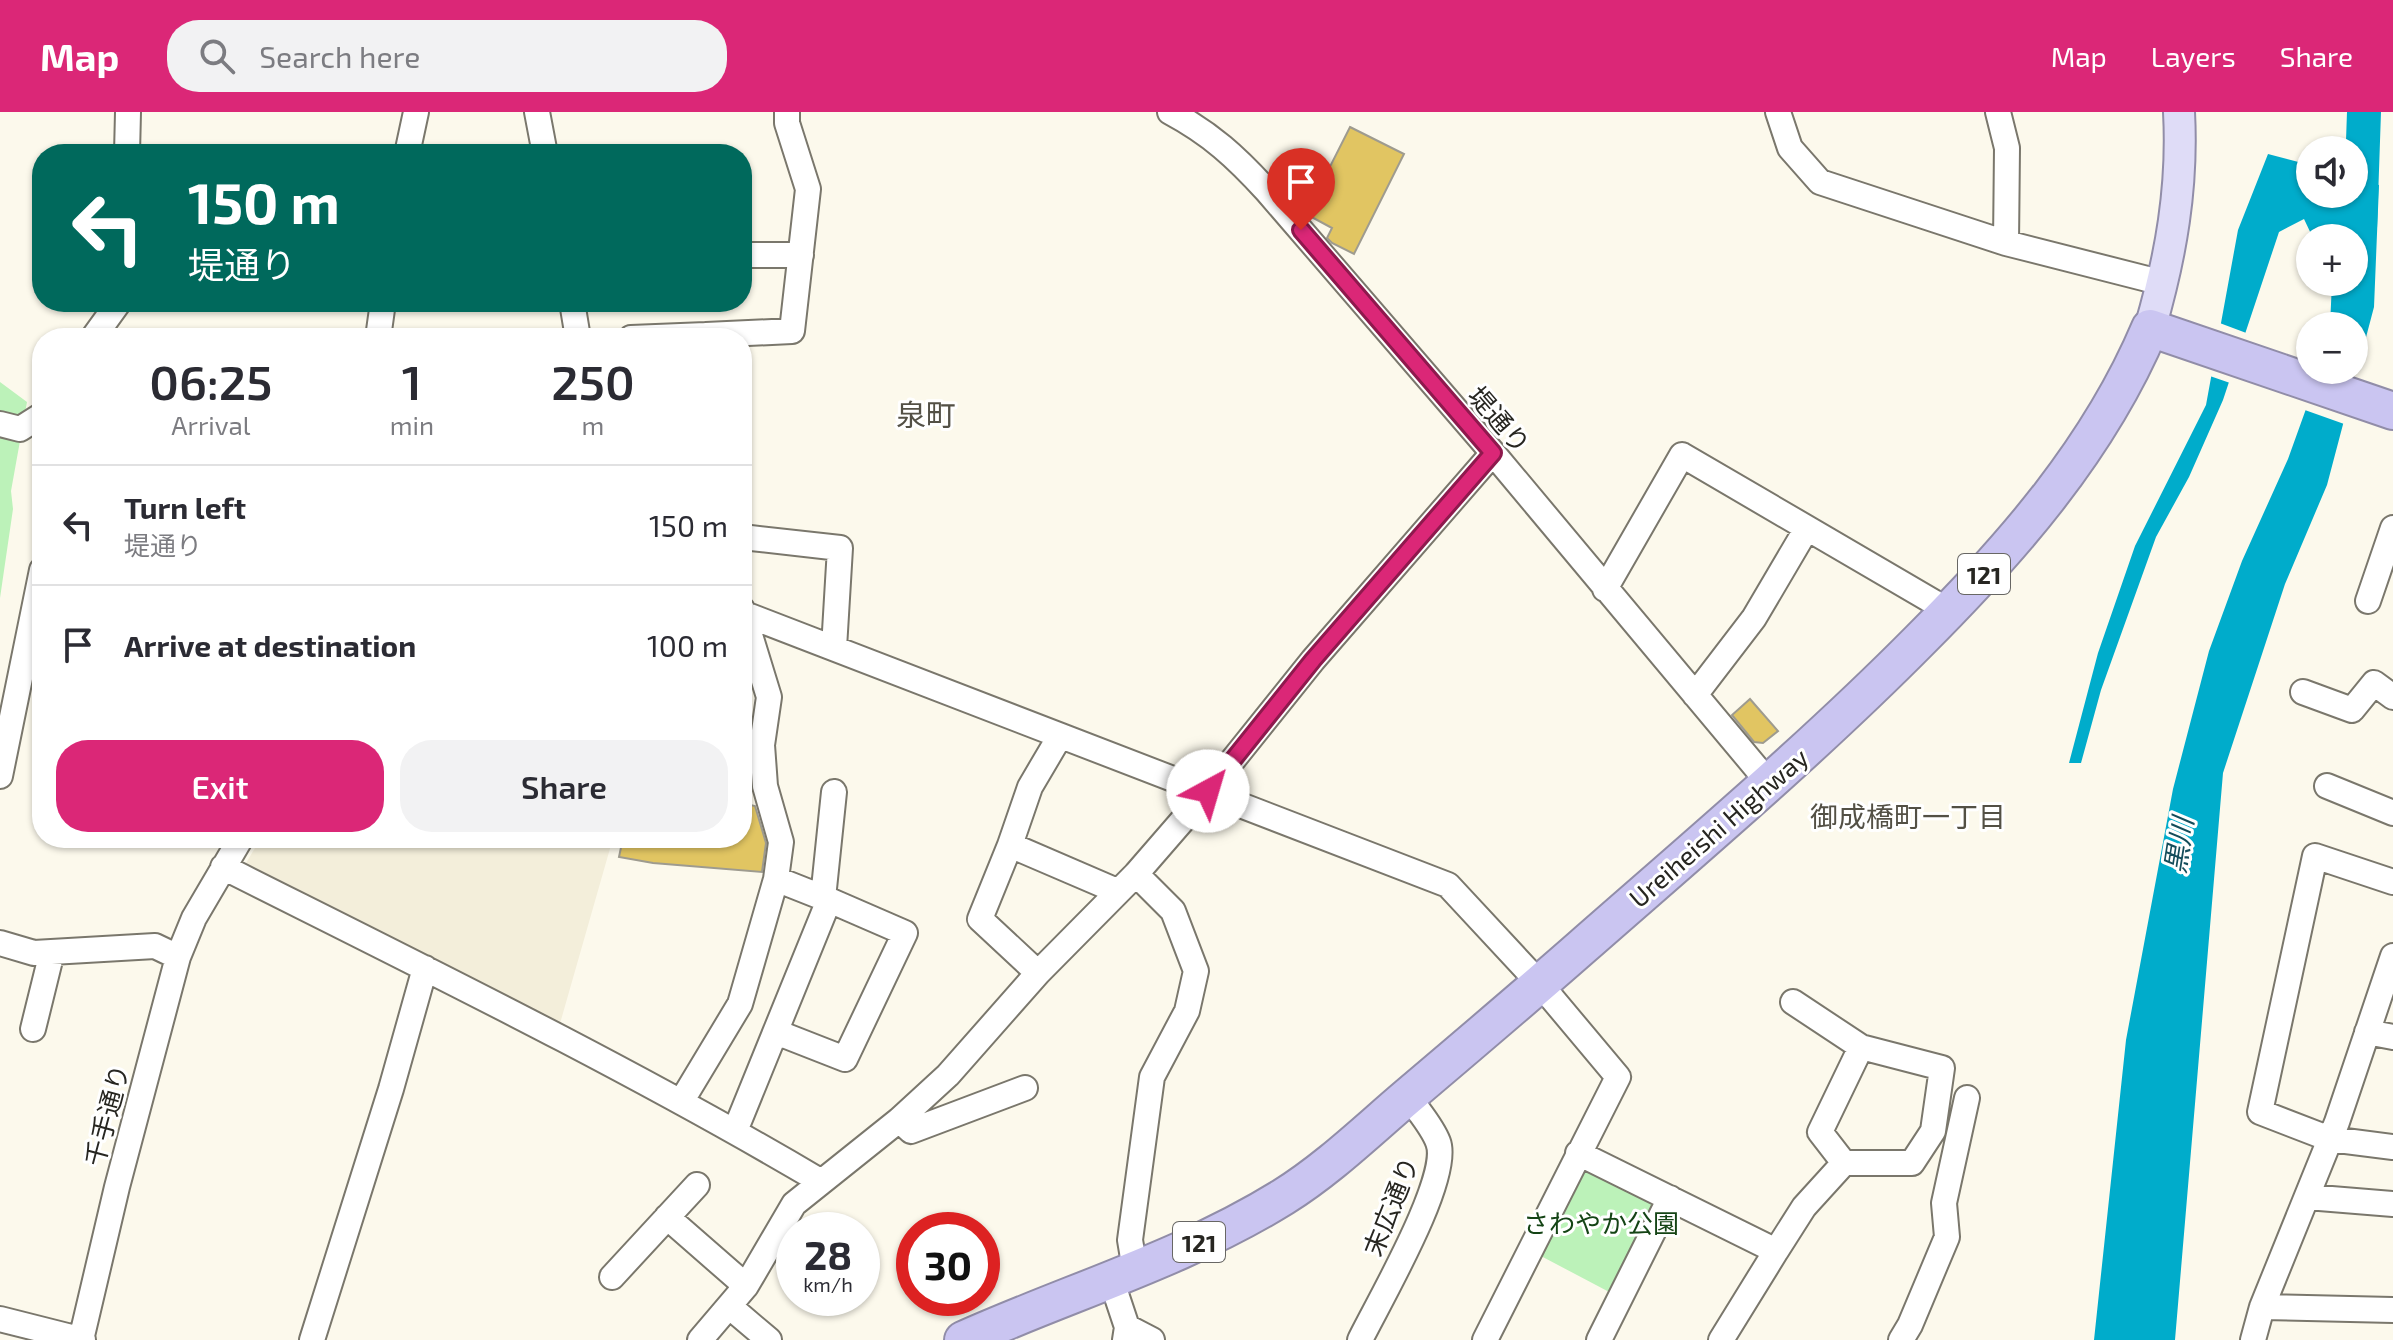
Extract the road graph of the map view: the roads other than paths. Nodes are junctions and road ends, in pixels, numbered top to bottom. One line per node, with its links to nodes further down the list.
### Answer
1 (128, 112): 9 (street)
2 (416, 112): 10 (street)
3 (537, 112): 11 (street)
4 (787, 112): 14 (street)
5 (1170, 112): 21 (street, 堤通り)
6 (1778, 112): 12 (street)
7 (1998, 112): 12 (street)
8 (2179, 112): 15 (main road)
9 (127, 144)
10 (409, 144)
11 (543, 144)
12 (2006, 243): 15 (street)
13 (752, 255): 14 (street)
14 (801, 255): 17 (street)
15 (2163, 283): 16 (main road)
16 (2150, 328): 18 (highway); 27 (highway, Ureiheishi Highway / 121)
17 (752, 334)
18 (2393, 411)
19 (32, 421): 20 (street)
20 (0, 424)
21 (1493, 453): 25 (street, 堤通り); 39 (street)
22 (1807, 528): 25 (street); 27 (street); 33 (street)
23 (2393, 528): 26 (street)
24 (752, 538): 31 (street)
25 (1605, 589): 33 (street, 堤通り)
26 (2368, 601)
27 (1949, 611): 37 (highway, Ureiheishi Highway / 121)
28 (752, 616): 31 (street)
29 (32, 619): 36 (street)
30 (752, 643): 46 (street)
31 (834, 648): 35 (street)
32 (2303, 692): 34 (street)
33 (1695, 695): 37 (street, 堤通り)
34 (2393, 697)
35 (1060, 736): 39 (street); 42 (street)
36 (0, 776)
37 (1769, 783): 56 (highway, Ureiheishi Highway / 121)
38 (2327, 786): 41 (street)
39 (1208, 791): 45 (street); 56 (street)
40 (834, 792): 49 (street)
41 (2393, 813)
42 (1010, 845): 48 (street); 55 (street)
43 (235, 848): 44 (street, 千手通り)
44 (223, 867): 53 (street, 千手通り); 54 (street)
45 (1136, 874): 48 (street); 80 (street)
46 (776, 879): 49 (street); 66 (street)
47 (2393, 882): 69 (street)
48 (1117, 891): 55 (street)
49 (826, 899): 59 (street); 59 (street)
50 (0, 943): 51 (street)
51 (52, 952): 53 (street); 58 (street)
52 (2393, 956): 60 (street)
53 (178, 957): 88 (street, 千手通り)
54 (425, 968): 66 (street); 89 (street)
55 (1038, 973): 67 (street)
56 (1540, 984): 64 (highway, Ureiheishi Highway / 121); 71 (street)
57 (1793, 1002): 62 (street)
58 (33, 1029)
59 (776, 1032): 68 (street)
60 (2367, 1032): 61 (street); 69 (street)
61 (2393, 1037)
62 (1861, 1047): 72 (street); 72 (street)
63 (1025, 1088): 67 (street)
64 (1408, 1096): 80 (highway, Ureiheishi Highway / 121); 94 (street, 末広通り)
65 (1967, 1098): 98 (street)
66 (681, 1102): 68 (street)
67 (899, 1120): 73 (street)
68 (735, 1131): 73 (street)
69 (2330, 1139): 70 (street); 75 (street)
70 (2393, 1147)
71 (1578, 1153): 76 (street); 95 (street)
72 (1844, 1163): 79 (street)
73 (820, 1181): 82 (street)
74 (697, 1185): 78 (street)
75 (2307, 1197): 77 (street); 84 (street)
76 (1670, 1198): 79 (street); 96 (street)
77 (2393, 1204)
78 (667, 1217): 81 (street); 82 (street)
79 (1776, 1251): 97 (street)
80 (1123, 1275): 87 (street); 92 (highway, Ureiheishi Highway / 121)
81 (612, 1277)
82 (746, 1286): 83 (street)
83 (729, 1306): 90 (street); 91 (street)
84 (2262, 1307): 85 (street); 99 (street)
85 (2393, 1310)
86 (0, 1319): 88 (street, 千手通り)
87 (1126, 1334): 93 (street)
88 (82, 1340)
89 (312, 1340)
90 (700, 1340)
91 (769, 1340)
92 (963, 1340)
93 (1152, 1340)
94 (1360, 1340)
95 (1485, 1340)
96 (1599, 1340)
97 (1721, 1340)
98 (1901, 1340)
99 (2253, 1340)

